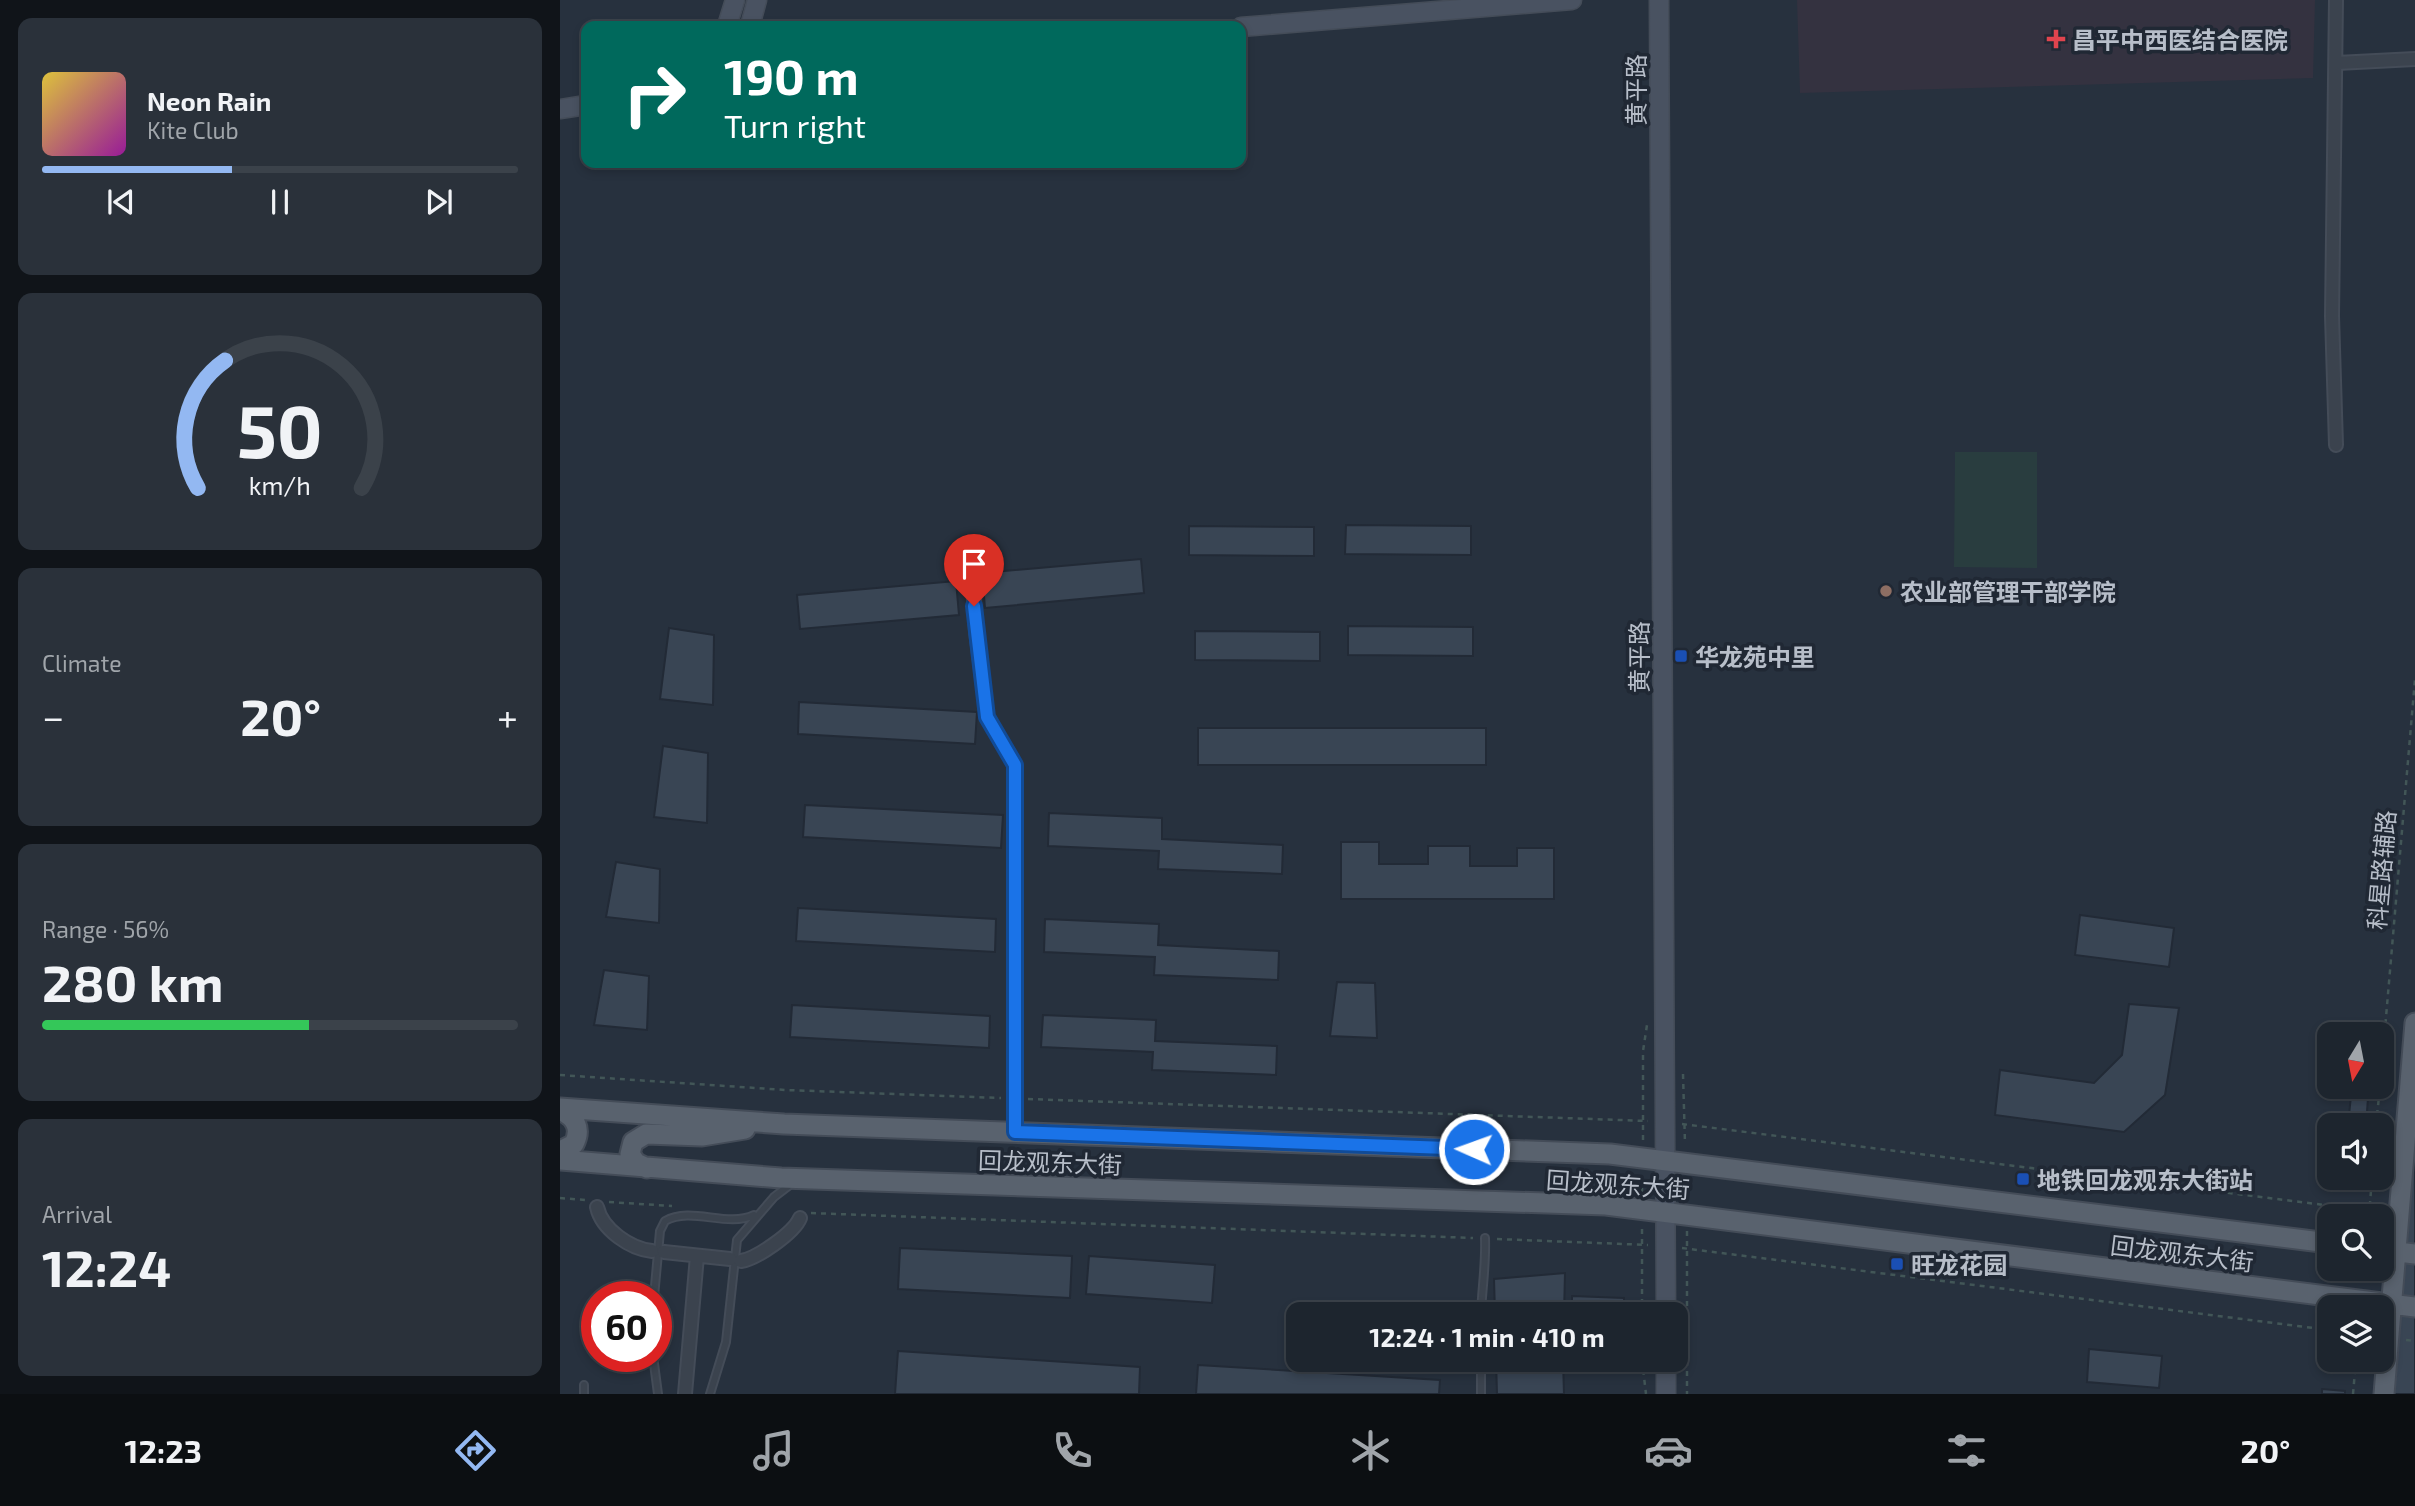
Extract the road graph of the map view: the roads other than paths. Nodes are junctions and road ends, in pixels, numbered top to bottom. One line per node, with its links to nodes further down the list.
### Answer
1 (735, 0): 6 (main road)
2 (757, 0): 7 (main road)
3 (1572, 0): 8 (main road)
4 (1659, 0): 20 (main road, 黄平路)
5 (2336, 0): 10 (street)
6 (729, 21)
7 (751, 21)
8 (1246, 27)
9 (2415, 59): 10 (street)
10 (2337, 63): 13 (street)
11 (581, 106): 12 (main road)
12 (560, 109)
13 (2336, 445)
14 (971, 554): 18 (street)
15 (2415, 1023): 30 (main road)
16 (560, 1109): 17 (main road, 回龙观东大街); 19 (main road)
17 (784, 1124): 18 (main road, 回龙观东大街); 22 (main road)
18 (1015, 1132): 20 (main road, 回龙观东大街)
19 (560, 1152)
20 (1665, 1159): 26 (main road, 黄平路); 29 (main road, 回龙观东大街)
21 (560, 1160): 22 (main road, 回龙观东大街)
22 (650, 1168): 23 (main road, 回龙观东大街)
23 (830, 1180): 25 (lane); 26 (main road, 回龙观东大街)
24 (595, 1203): 31 (street)
25 (761, 1211): 32 (lane); 47 (lane)
26 (1665, 1211): 33 (main road, 回龙观东大街); 36 (main road, 黄平路)
27 (800, 1215): 31 (street)
28 (1485, 1238): 35 (lane)
29 (2317, 1241)
30 (2397, 1252): 34 (main road)
31 (697, 1256): 46 (street)
32 (655, 1281)
33 (2321, 1295)
34 (2392, 1295)
35 (1481, 1302)
36 (1666, 1302)
37 (2394, 1304): 38 (main road, 回龙观东大街)
38 (2415, 1307)
39 (655, 1372): 45 (lane)
40 (1481, 1372): 48 (lane)
41 (1666, 1372): 49 (main road)
42 (2386, 1372): 50 (main road)
43 (584, 1385): 44 (lane)
44 (584, 1394)
45 (658, 1394)
46 (685, 1394)
47 (710, 1394)
48 (1481, 1394)
49 (1667, 1394)
50 (2384, 1394)

